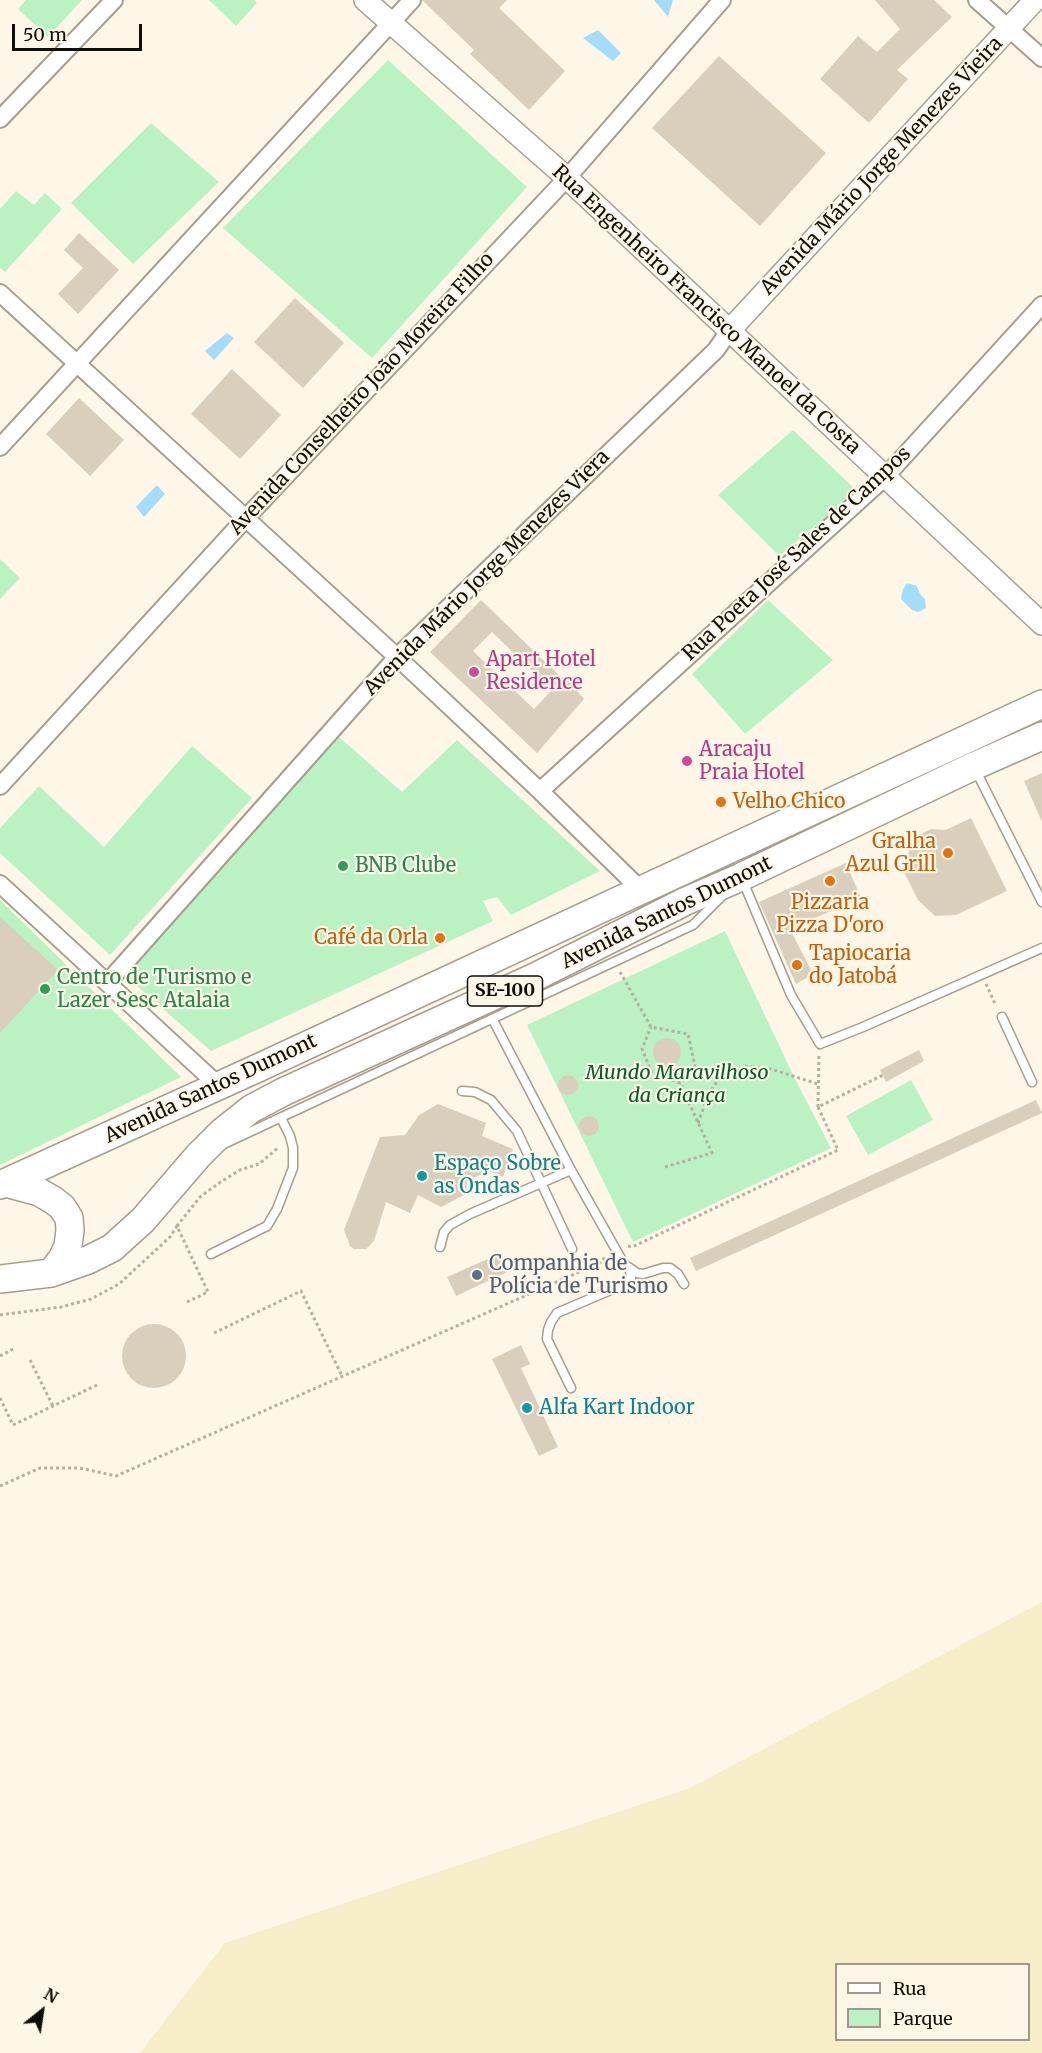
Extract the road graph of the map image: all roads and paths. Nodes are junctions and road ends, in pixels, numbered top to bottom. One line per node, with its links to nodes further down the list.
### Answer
1 (114, 0): 10 (street)
2 (365, 0): 7 (street, Rua Engenheiro Francisco Manoel da Costa)
3 (412, 0): 7 (street)
4 (722, 0): 11 (street, Avenida Conselheiro João Moreira Filho)
5 (977, 0): 8 (street)
6 (1035, 0): 8 (street, Avenida Mário Jorge Menezes Vieira)
7 (390, 23): 11 (street, Rua Engenheiro Francisco Manoel da Costa); 15 (street)
8 (1009, 29): 9 (street); 14 (street, Avenida Mário Jorge Menezes Vieira)
9 (1042, 58)
10 (0, 119)
11 (567, 178): 14 (street, Rua Engenheiro Francisco Manoel da Costa); 18 (street, Avenida Conselheiro João Moreira Filho)
12 (0, 293): 15 (street)
13 (1042, 305): 17 (street, Rua Poeta José Sales de Campos)
14 (729, 332): 17 (street, Rua Engenheiro Francisco Manoel da Costa); 20 (street, Avenida Mário Jorge Menezes Viera)
15 (77, 364): 16 (street); 18 (street)
16 (0, 447)
17 (885, 477): 19 (street, Rua Engenheiro Francisco Manoel da Costa); 25 (street, Rua Poeta José Sales de Campos)
18 (244, 519): 20 (street); 24 (street, Avenida Conselheiro João Moreira Filho)
19 (1042, 624)
20 (397, 657): 25 (street); 34 (street, Avenida Mário Jorge Menezes Viera)
21 (1042, 704): 28 (main road, Avenida Santos Dumont / SE-100)
22 (1042, 736): 23 (main road, Avenida Santos Dumont / SE-100)
23 (974, 766): 26 (main road, Avenida Santos Dumont / SE-100); 29 (lane)
24 (0, 786)
25 (540, 791): 28 (street)
26 (737, 878): 31 (lane); 33 (main road, Avenida Santos Dumont / SE-100); 38 (lane)
27 (0, 884): 34 (street)
28 (642, 891): 43 (main road, Avenida Santos Dumont / SE-100)
29 (1042, 902)
30 (1042, 948): 32 (lane)
31 (615, 962): 35 (lane); 37 (path)
32 (982, 975): 36 (path); 38 (lane)
33 (535, 977): 35 (main road); 49 (main road, Avenida Santos Dumont / SE-100)
34 (108, 982): 43 (street)
35 (501, 1016): 46 (lane); 51 (lane)
36 (1002, 1017): 40 (lane)
37 (651, 1027): 41 (path); 41 (path)
38 (820, 1044): 42 (path)
39 (883, 1075): 45 (path)
40 (1032, 1082)
41 (680, 1083): 47 (path)
42 (819, 1084): 45 (path); 47 (path)
43 (219, 1086): 53 (main road, Avenida Santos Dumont / SE-100)
44 (462, 1091): 52 (lane)
45 (818, 1107): 56 (path)
46 (282, 1118): 48 (lane); 49 (lane)
47 (698, 1123): 50 (path)
48 (290, 1136): 54 (path); 58 (lane)
49 (198, 1156): 61 (main road, Avenida Santos Dumont / SE-100)
50 (665, 1167)
51 (571, 1170): 52 (lane); 60 (lane)
52 (542, 1182): 55 (lane); 57 (lane)
53 (3, 1184): 61 (main road)
54 (177, 1226): 64 (path); 65 (path)
55 (440, 1247)
56 (632, 1247)
57 (572, 1249)
58 (211, 1254)
59 (602, 1262): 70 (path)
60 (630, 1270): 63 (lane); 72 (lane)
61 (51, 1274): 62 (main road, Avenida Santos Dumont / SE-100)
62 (0, 1279)
63 (684, 1284)
64 (187, 1302)
65 (0, 1315)
66 (214, 1333): 70 (path)
67 (13, 1349): 68 (path)
68 (0, 1356)
69 (30, 1360): 74 (path)
70 (342, 1376): 75 (path)
71 (97, 1385): 74 (path)
72 (571, 1388)
73 (0, 1398): 74 (path)
74 (53, 1406)
75 (0, 1485)

